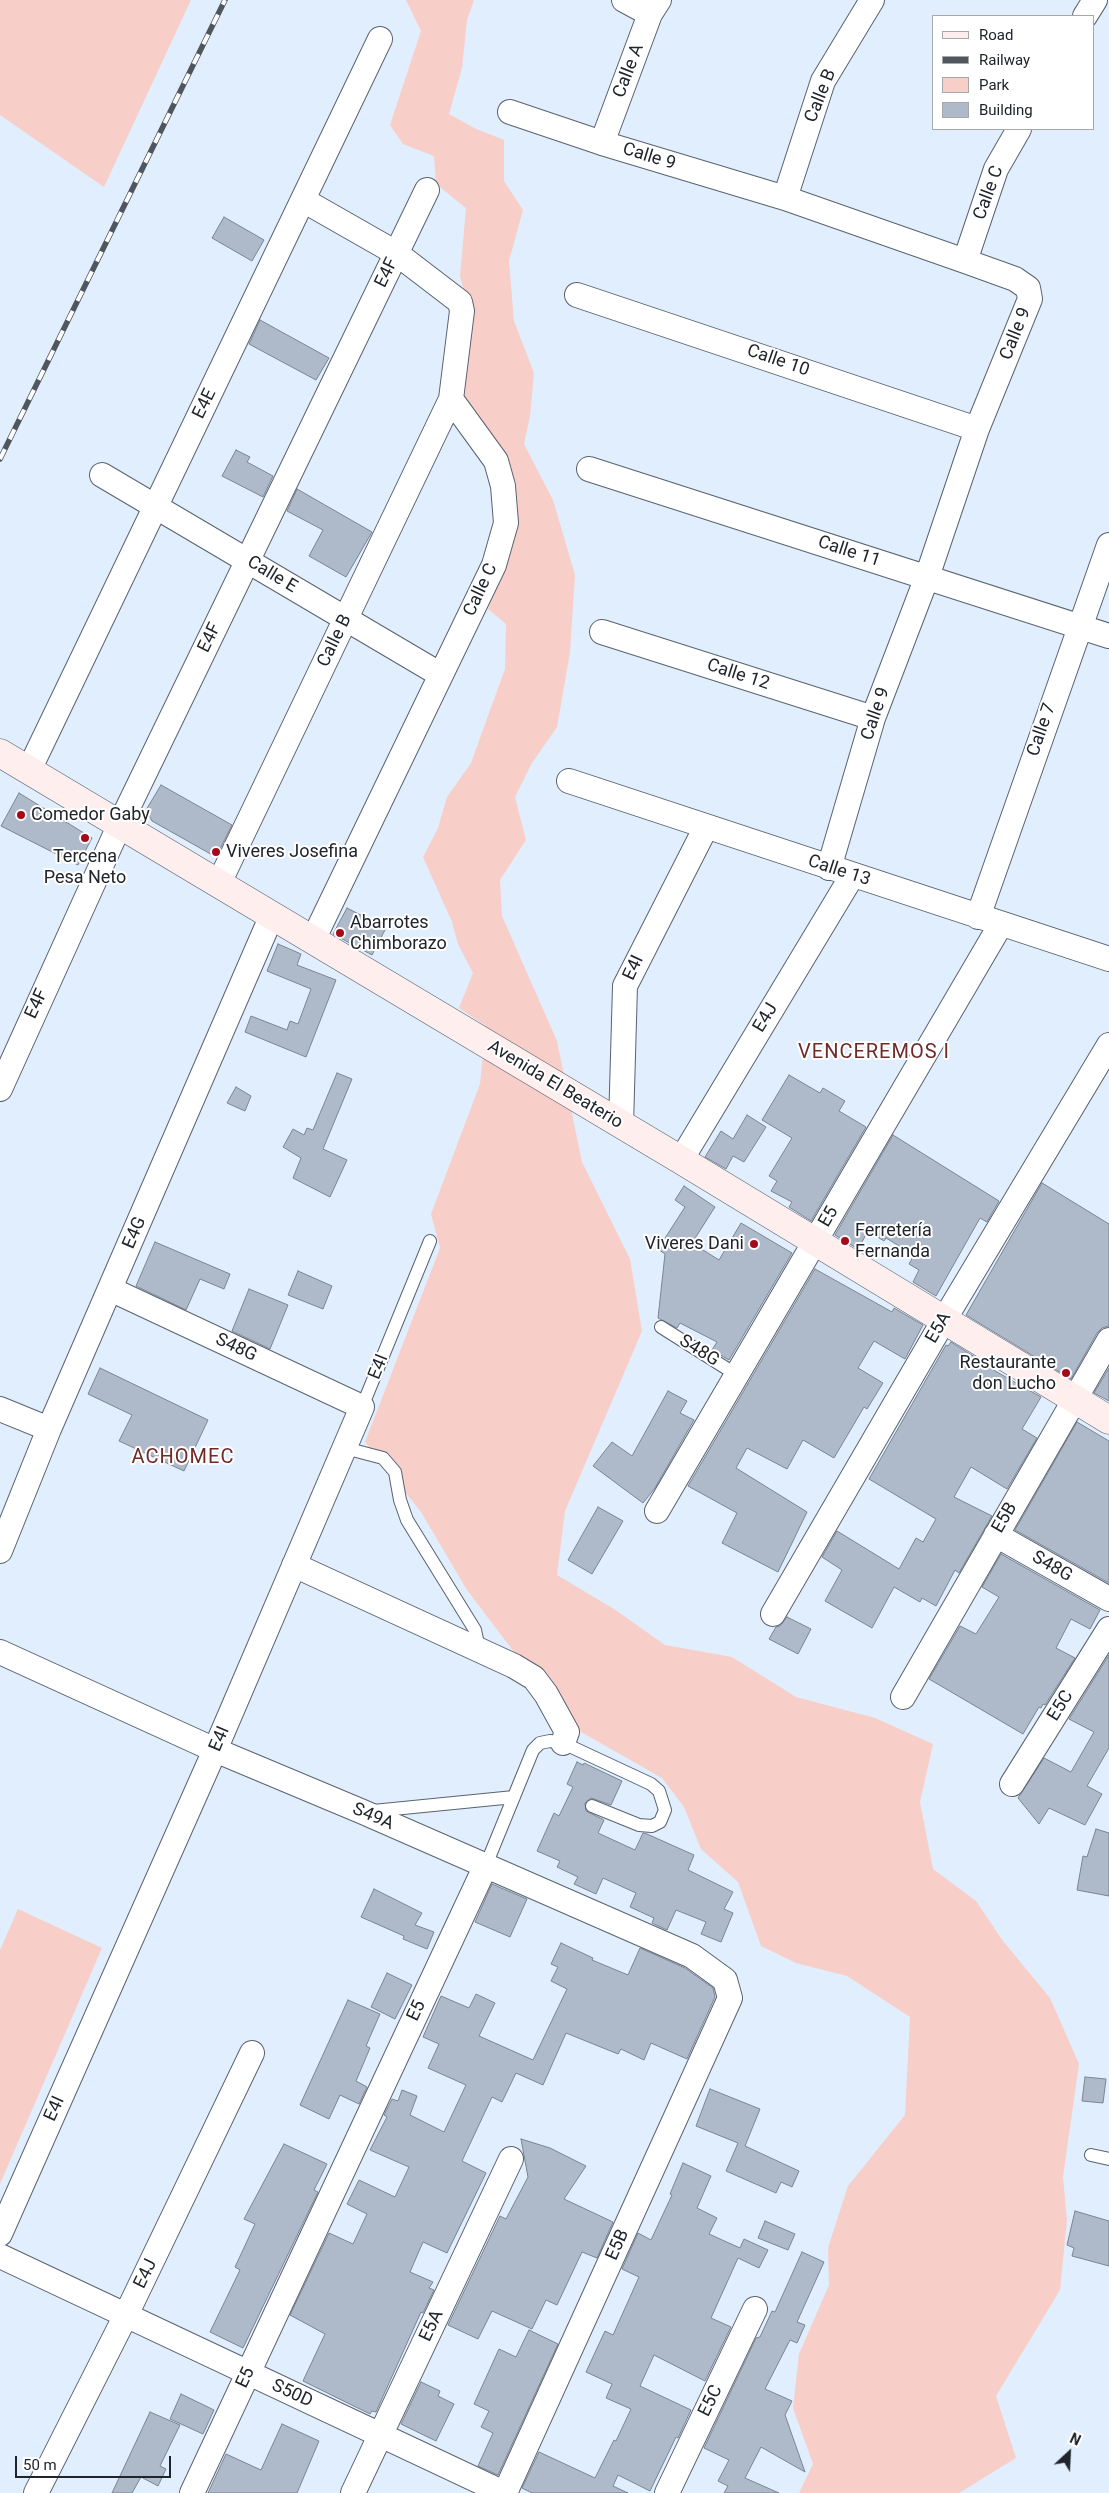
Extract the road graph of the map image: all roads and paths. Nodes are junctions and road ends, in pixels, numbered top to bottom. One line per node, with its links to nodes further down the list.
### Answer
1 (624, 0): 4 (street)
2 (872, 0): 11 (street, Calle B)
3 (1095, 0): 5 (street)
4 (655, 7): 9 (street, Calle A)
5 (1087, 15)
6 (380, 38): 12 (street, E4E)
7 (510, 112): 9 (street, Calle 9)
8 (1018, 130): 14 (street, Calle C)
9 (602, 143): 11 (street, Calle 9)
10 (427, 190): 13 (street, E4F)
11 (785, 198): 14 (street, Calle 9)
12 (303, 200): 13 (street); 20 (street, E4E)
13 (396, 253): 16 (street); 22 (street, E4F)
14 (965, 261): 17 (street, Calle 9)
15 (577, 295): 17 (street, Calle 10)
16 (451, 399): 24 (street, Calle B); 28 (street, Calle C)
17 (977, 429): 23 (street, Calle 9)
18 (589, 469): 23 (street, Calle 11)
19 (102, 475): 20 (street, Calle E)
20 (155, 506): 22 (street, Calle E); 31 (street, E4E)
21 (1109, 544): 25 (street, Calle 7)
22 (248, 560): 24 (street, Calle E); 33 (street, E4F)
23 (927, 577): 25 (street, Calle 11); 29 (street, Calle 9)
24 (346, 619): 28 (street, Calle E); 37 (street, Calle B)
25 (1079, 626): 27 (street, Calle 11); 39 (street, Calle 7)
26 (602, 632): 29 (street, Calle 12)
27 (1109, 636)
28 (441, 675): 40 (street, Calle C)
29 (873, 718): 35 (street, Calle 9)
30 (0, 752): 31 (street, Avenida El Beaterio)
31 (29, 770): 33 (street, Avenida El Beaterio)
32 (569, 781): 34 (street, Calle 13)
33 (120, 824): 37 (street, Avenida El Beaterio); 43 (street, E4F)
34 (706, 827): 35 (street, Calle 13); 44 (street, E4I)
35 (829, 868): 36 (street, Calle 13)
36 (852, 876): 39 (street, Calle 13); 45 (street, E4J)
37 (218, 883): 38 (street, Avenida El Beaterio)
38 (272, 915): 40 (street, Avenida El Beaterio); 48 (street, E4G)
39 (989, 920): 41 (street, Calle 13); 47 (street, E5)
40 (313, 940): 44 (street, Avenida El Beaterio)
41 (1109, 959)
42 (1109, 1045): 49 (street, E5A)
43 (0, 1089)
44 (621, 1125): 45 (street, Avenida El Beaterio)
45 (681, 1160): 47 (street, Avenida El Beaterio)
46 (430, 1241): 54 (lane, E4I)
47 (815, 1242): 49 (street, Avenida El Beaterio); 52 (street, E5)
48 (110, 1289): 54 (street, S48G); 57 (street, E4G)
49 (944, 1320): 53 (street, Avenida El Beaterio); 64 (street, E5A)
50 (661, 1327): 52 (lane, S48G)
51 (1109, 1340): 53 (street, E5B)
52 (737, 1375): 59 (street, E5)
53 (1074, 1399): 56 (street, Avenida El Beaterio); 60 (street, E5B)
54 (362, 1407): 58 (street, E4I)
55 (0, 1409): 57 (street)
56 (1109, 1420)
57 (48, 1429): 61 (street, E4G)
58 (345, 1448): 62 (street, E4I); 66 (lane)
59 (658, 1511)
60 (996, 1535): 63 (street, S48G); 68 (street, E5B)
61 (0, 1551)
62 (294, 1565): 66 (street); 70 (street, E4I)
63 (1109, 1599)
64 (774, 1614)
65 (1109, 1629): 71 (street, E5C)
66 (478, 1649): 69 (street)
67 (0, 1652): 70 (street, S49A)
68 (902, 1696)
69 (562, 1743): 72 (lane, E5); 73 (lane, E5)
70 (215, 1750): 74 (street, S49A); 81 (street, E4I)
71 (1012, 1784)
72 (514, 1797): 74 (lane); 75 (lane, E5)
73 (592, 1806)
74 (363, 1812): 75 (street, S49A)
75 (486, 1865): 76 (street, S49A); 85 (street, E5)
76 (730, 1998): 90 (street, E5B)
77 (252, 2053): 84 (street, E4J)
78 (1091, 2155): 80 (lane)
79 (511, 2159): 86 (street, E5A)
80 (1109, 2159)
81 (0, 2234)
82 (0, 2256): 84 (street, S50D)
83 (755, 2309): 91 (street, E5C)
84 (126, 2315): 85 (street, S50D); 87 (street, E4J)
85 (248, 2373): 86 (street, S50D); 88 (street, E5)
86 (380, 2435): 89 (street, E5A); 90 (street, S50D)
87 (36, 2493)
88 (192, 2493)
89 (353, 2493)
90 (504, 2493)
91 (666, 2493)

